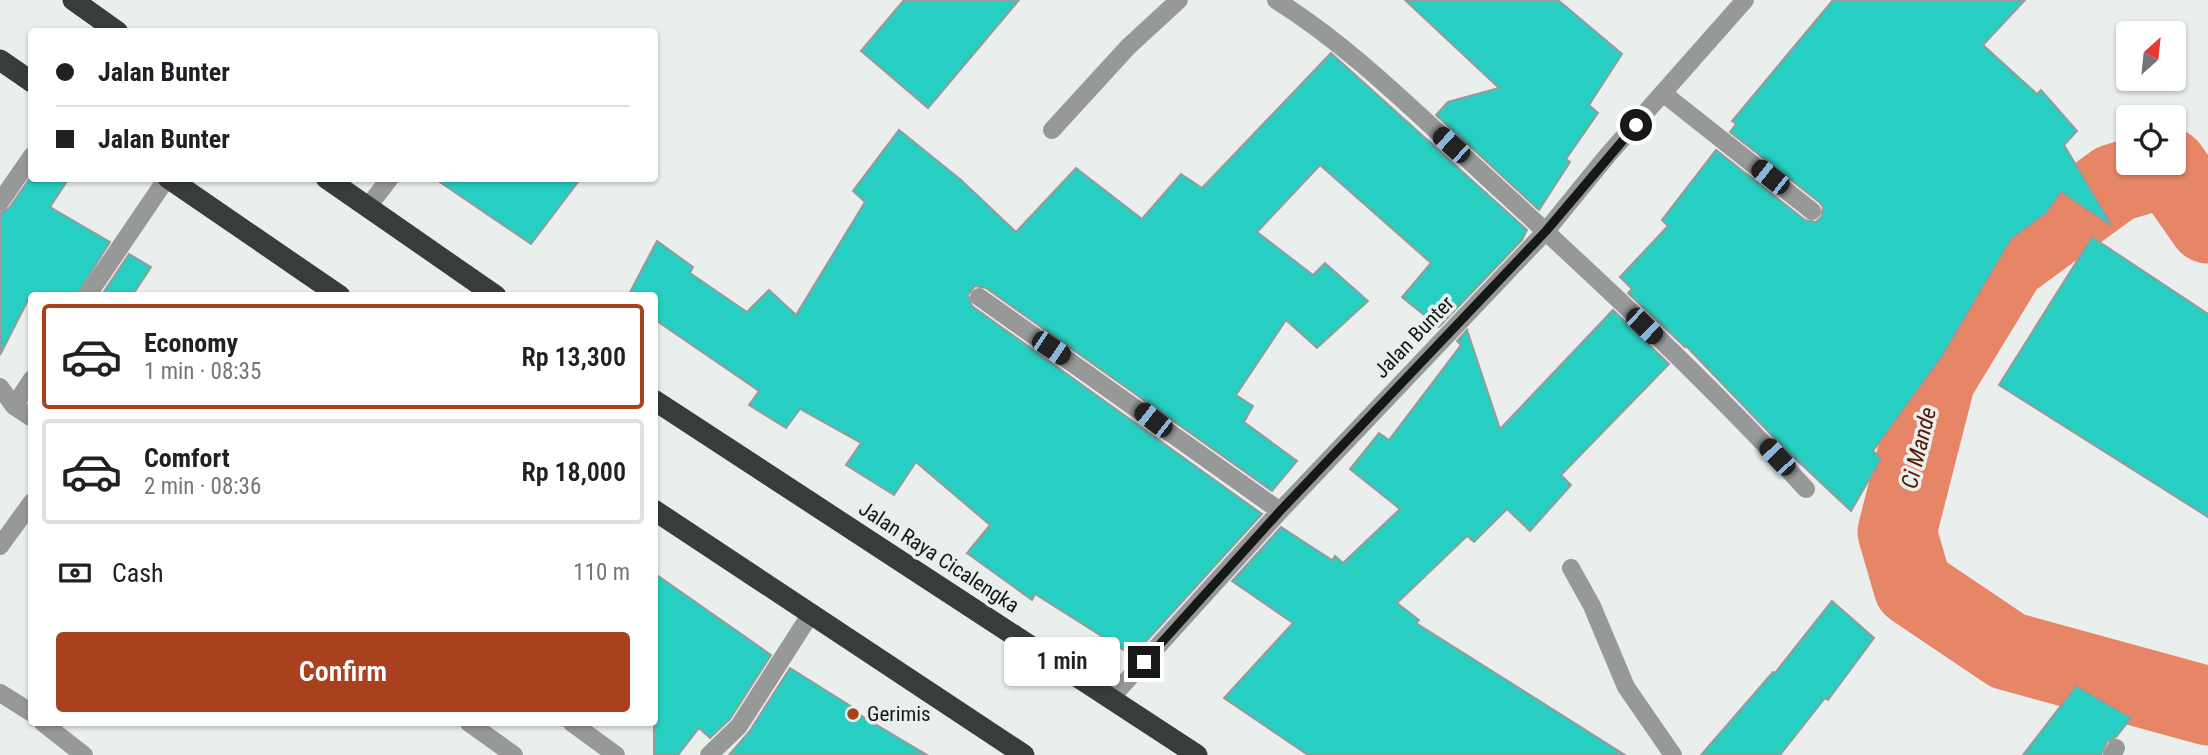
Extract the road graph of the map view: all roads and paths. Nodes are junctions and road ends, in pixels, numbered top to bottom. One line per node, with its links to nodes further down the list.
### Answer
1 (73, 0): 5 (highway)
2 (1179, 0): 9 (street)
3 (1276, 0): 18 (street)
4 (1745, 0): 8 (street, Jalan Bunter)
5 (112, 28)
6 (0, 60): 7 (highway)
7 (28, 79)
8 (1664, 94): 17 (street); 18 (street, Jalan Bunter)
9 (1052, 130)
10 (28, 162): 15 (street)
11 (164, 182): 19 (street)
12 (173, 182): 20 (highway)
13 (332, 182): 16 (highway)
14 (387, 182): 16 (street)
15 (0, 202)
16 (368, 208): 21 (highway)
17 (1812, 211)
18 (1546, 231): 28 (street); 30 (street, Jalan Bunter)
19 (90, 292)
20 (334, 292)
21 (490, 292)
22 (979, 297): 30 (street)
23 (28, 385): 26 (street)
24 (0, 387): 26 (street)
25 (658, 403): 36 (highway, Jalan Raya Cicalengka)
26 (14, 406): 27 (street)
27 (28, 415)
28 (1806, 489)
29 (28, 508): 32 (street)
30 (1280, 511): 36 (street, Jalan Bunter)
31 (658, 513): 34 (highway)
32 (0, 546)
33 (1571, 568): 47 (street)
34 (810, 615): 44 (street); 45 (highway)
35 (0, 693): 37 (street)
36 (1110, 699): 46 (highway, Jalan Raya Cicalengka)
37 (28, 710)
38 (47, 726): 41 (street)
39 (473, 726): 42 (street)
40 (576, 726): 43 (street)
41 (84, 755)
42 (514, 755)
43 (616, 755)
44 (709, 755)
45 (1024, 755)
46 (1196, 755)
47 (1673, 755)

